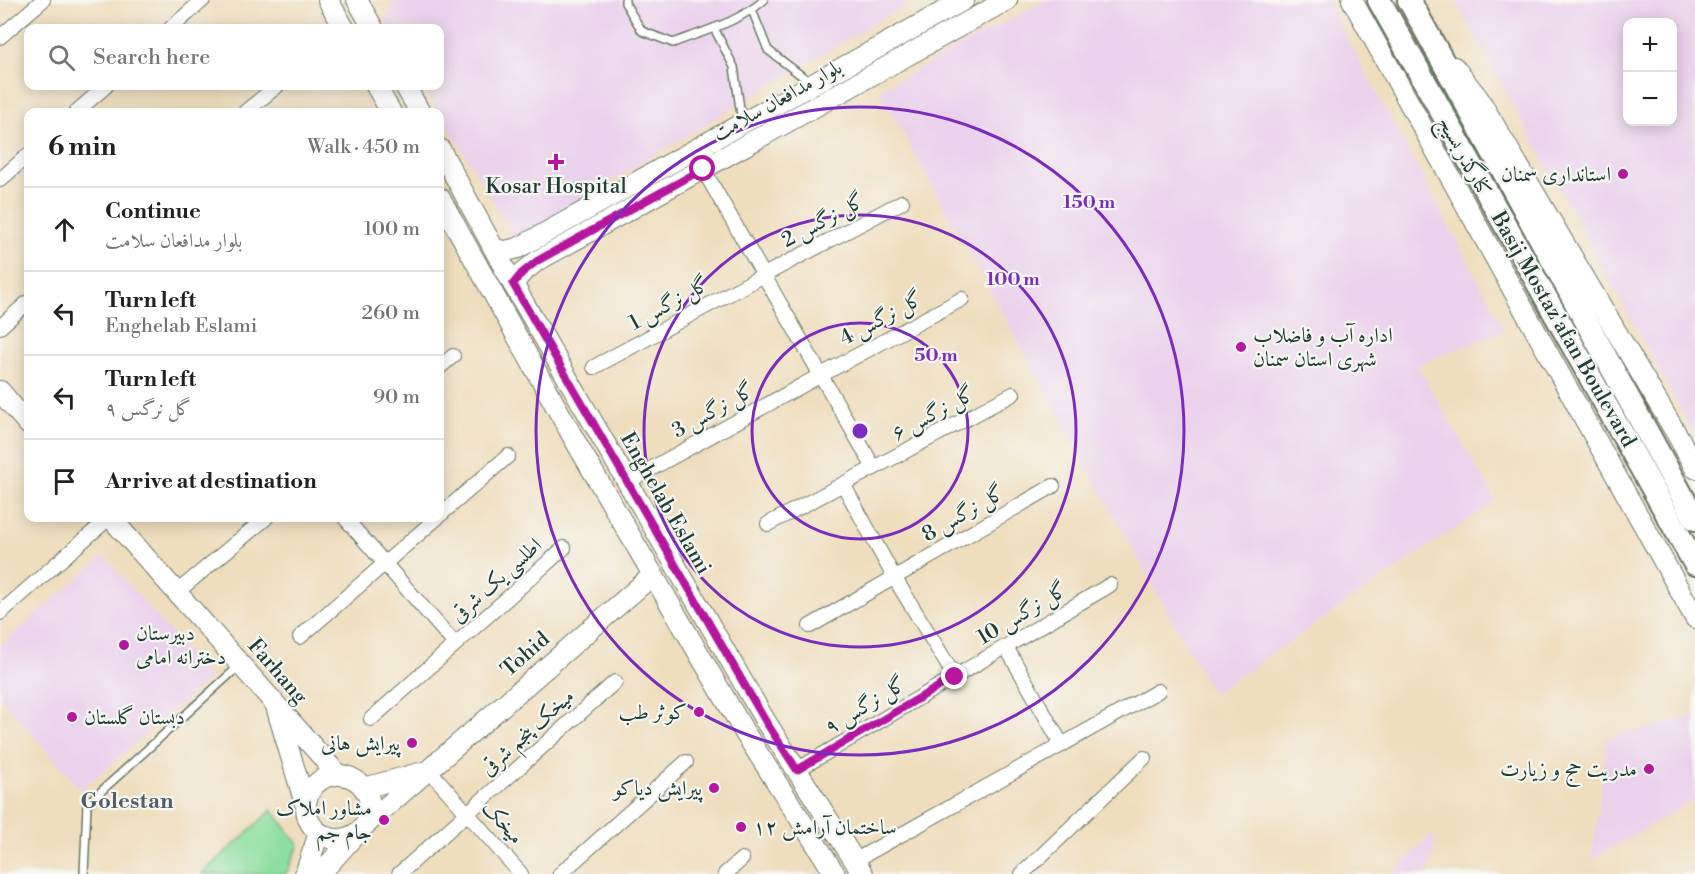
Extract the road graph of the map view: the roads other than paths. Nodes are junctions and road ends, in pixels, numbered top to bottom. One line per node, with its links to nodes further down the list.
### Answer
1 (43, 0): 19 (street)
2 (203, 0): 13 (street)
3 (328, 0): 14 (main road)
4 (357, 0): 15 (main road)
5 (626, 0): 16 (lane)
6 (764, 0): 12 (lane)
7 (964, 0): 17 (main road, بلوار مدافعان سلامت)
8 (1007, 0): 20 (main road, بلوار مدافعان سلامت)
9 (1352, 0): 79 (main road, کنارگذر بسیج)
10 (1379, 0): 57 (main road, Basij Mostaz'afan Boulevard)
11 (1409, 0): 18 (main road, Basij Mostaz'afan Boulevard)
12 (752, 10): 16 (lane); 23 (lane)
13 (176, 24)
14 (342, 24)
15 (371, 24)
16 (714, 28): 32 (lane)
17 (915, 28): 20 (main road); 21 (main road, بلوار مدافعان سلامت)
18 (1424, 31): 57 (main road, Basij Mostaz'afan Boulevard); 59 (main road, کنارگذر بسیج)
19 (0, 37)
20 (925, 45): 22 (main road, بلوار مدافعان سلامت)
21 (877, 49): 22 (main road); 23 (main road, بلوار مدافعان سلامت)
22 (887, 66): 35 (main road, بلوار مدافعان سلامت)
23 (813, 84): 32 (main road, بلوار مدافعان سلامت)
24 (101, 90): 28 (street)
25 (272, 90): 29 (street)
26 (378, 90): 30 (main road)
27 (407, 90): 31 (main road)
28 (81, 108)
29 (250, 108)
30 (389, 108)
31 (418, 108)
32 (742, 124): 39 (main road, بلوار مدافعان سلامت)
33 (444, 156): 40 (main road, Enghelab Eslami)
34 (24, 159): 36 (street)
35 (703, 169): 41 (main road, بلوار مدافعان سلامت); 42 (street)
36 (0, 180)
37 (902, 202): 42 (street, گل نرگس 2)
38 (444, 205): 55 (main road)
39 (527, 244): 40 (main road, بلوار مدافعان سلامت); 41 (main road)
40 (494, 249): 43 (main road, Enghelab Eslami)
41 (537, 261): 43 (main road, بلوار مدافعان سلامت)
42 (764, 275): 49 (street, گل نرگس 1); 50 (street)
43 (513, 284): 54 (main road, Enghelab Eslami)
44 (962, 299): 50 (street, گل نرگس 4)
45 (24, 306): 46 (street)
46 (0, 327)
47 (453, 356): 48 (street)
48 (444, 364)
49 (594, 367)
50 (820, 375): 58 (street); 60 (street, گل نرگس 3)
51 (0, 391): 53 (main road)
52 (1013, 394): 58 (street, گل نرگس ۶)
53 (24, 419)
54 (594, 425): 55 (main road); 60 (main road, Enghelab Eslami)
55 (574, 439): 74 (main road)
56 (508, 456): 63 (street)
57 (1650, 462): 64 (main road, Basij Mostaz'afan Boulevard); 73 (main road, Basij Mostaz'afan Boulevard)
58 (874, 468): 61 (street, گل نرگس ۶)
59 (1695, 468)
60 (627, 482): 90 (main road, Enghelab Eslami)
61 (843, 484): 70 (street, گل نرگس ۶); 75 (street)
62 (1053, 486): 75 (street, گل نرگس 8)
63 (444, 511)
64 (1695, 519)
65 (105, 522): 78 (street)
66 (114, 522): 77 (main road, Farhang)
67 (261, 522): 77 (street)
68 (349, 522): 72 (street)
69 (431, 522): 72 (street)
70 (768, 524)
71 (564, 548): 82 (street, اطلسی یک شرقی)
72 (385, 563): 81 (street); 82 (street)
73 (1695, 564)
74 (653, 575): 91 (main road); 95 (main road, Tohid)
75 (894, 577): 80 (street, گل نرگس 8); 85 (street)
76 (1110, 585): 83 (street, گل نرگس 10)
77 (177, 592): 84 (main road, Farhang)
78 (0, 614)
79 (1695, 618)
80 (810, 626)
81 (300, 637)
82 (455, 644): 89 (street, اطلسی یک شرقی)
83 (1006, 646): 85 (street, گل نرگس 10); 92 (street)
84 (241, 664): 88 (main road, Farhang); 105 (lane)
85 (955, 677): 96 (street, گل نرگس ۹)
86 (615, 682): 100 (street, میخک پنجم شرقی)
87 (1158, 691): 92 (street)
88 (276, 705): 97 (main road, Farhang); 99 (main road)
89 (371, 719)
90 (766, 722): 91 (main road); 96 (main road, Enghelab Eslami)
91 (745, 734): 112 (main road)
92 (1062, 746): 104 (street)
93 (1144, 758): 113 (street)
94 (686, 762): 110 (street)
95 (429, 770): 98 (main road, Tohid); 100 (street, میخک); 101 (main road, Tohid)
96 (797, 770): 104 (main road, Enghelab Eslami)
97 (338, 775): 98 (main road); 99 (main road)
98 (364, 788): 101 (main road)
99 (306, 807): 102 (main road)
100 (467, 813): 108 (street, میخک پنجم شرقی); 109 (street, میخک)
101 (361, 829): 102 (main road); 107 (main road, Tohid)
102 (319, 833): 106 (main road)
103 (742, 859): 111 (street)
104 (859, 868)
105 (84, 874)
106 (304, 874)
107 (320, 874)
108 (399, 874)
109 (521, 874)
110 (560, 874)
111 (725, 874)
112 (835, 874)
113 (1022, 874)

